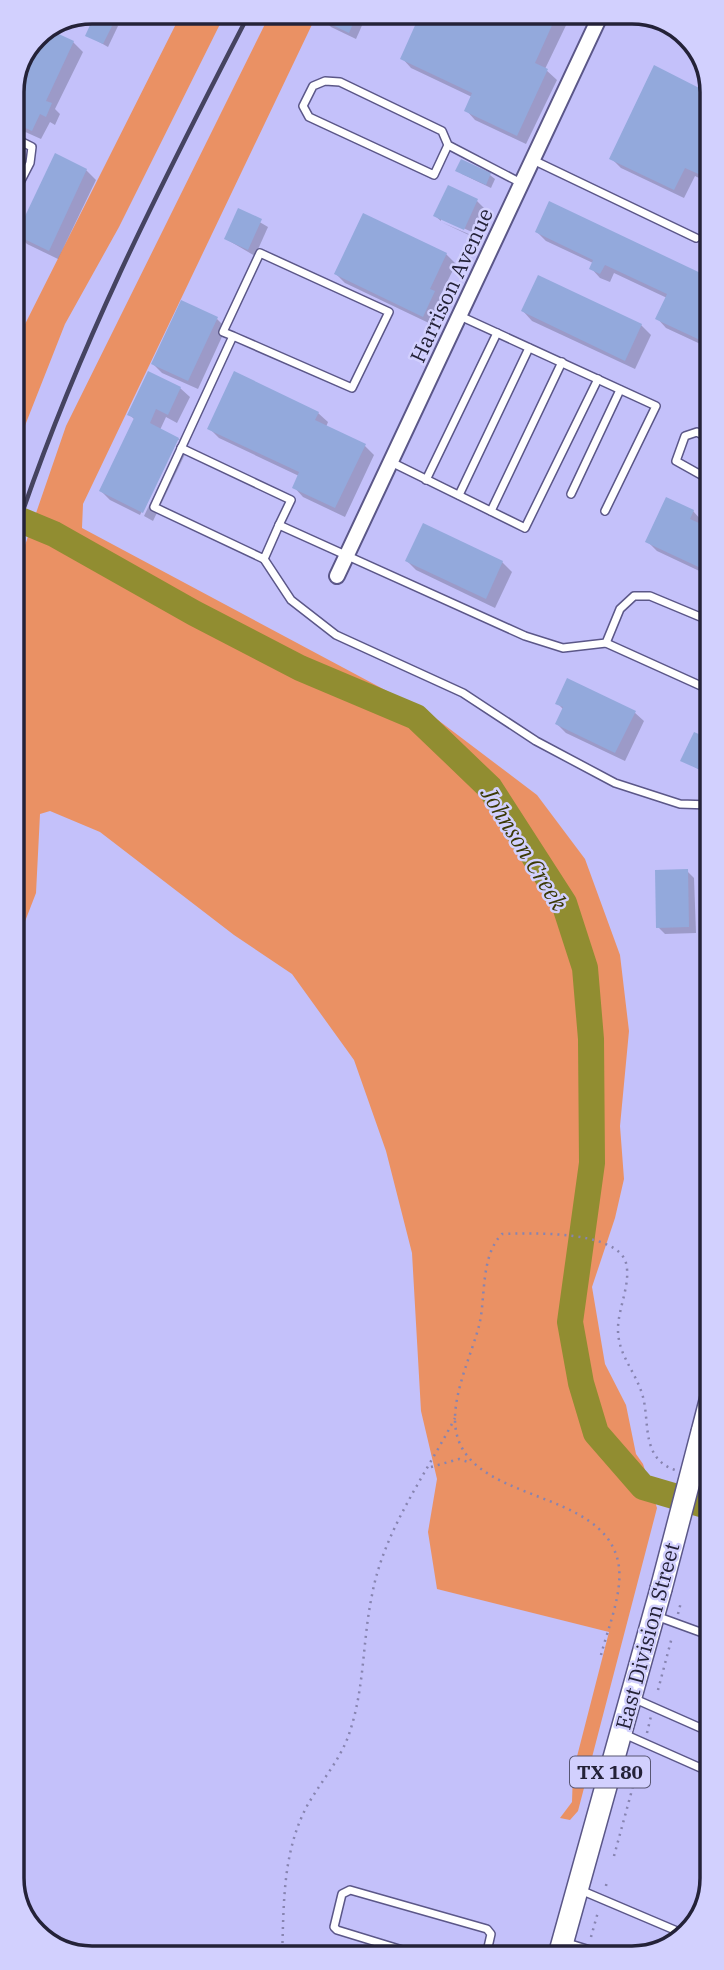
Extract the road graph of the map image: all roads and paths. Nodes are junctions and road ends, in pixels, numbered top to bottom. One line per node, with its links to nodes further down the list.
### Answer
1 (597, 25): 4 (street, Harrison Avenue)
2 (25, 143): 5 (lane)
3 (448, 145): 3 (lane); 6 (lane)
4 (533, 160): 6 (street, Harrison Avenue); 7 (lane)
5 (25, 173)
6 (522, 183): 8 (street, Harrison Avenue)
7 (696, 239)
8 (460, 316): 9 (lane); 17 (street, Harrison Avenue)
9 (497, 333): 11 (lane); 19 (lane)
10 (233, 336): 10 (lane); 16 (lane)
11 (529, 348): 12 (lane); 21 (lane)
12 (562, 362): 13 (lane); 22 (lane)
13 (598, 379): 14 (lane); 22 (lane)
14 (620, 390): 20 (lane); 23 (lane)
15 (700, 434): 18 (lane)
16 (181, 448): 24 (lane); 26 (lane)
17 (390, 462): 19 (lane); 25 (street, Harrison Avenue)
18 (700, 474)
19 (426, 480): 21 (lane)
20 (571, 494)
21 (459, 495): 22 (lane)
22 (491, 511)
23 (605, 511)
24 (279, 525): 25 (lane); 26 (lane)
25 (346, 555): 27 (street, Harrison Avenue); 29 (lane)
26 (264, 559): 31 (lane)
27 (337, 576)
28 (700, 617): 29 (lane)
29 (606, 643): 30 (lane)
30 (700, 685)
31 (700, 805)
32 (455, 1418): 34 (path); 35 (path); 36 (path)
33 (700, 1440): 39 (main road, East Division Street / TX 180, bridge)
34 (474, 1464): 35 (path); 42 (path)
35 (430, 1467): 58 (path)
36 (667, 1468)
37 (681, 1602): 38 (path)
38 (678, 1614)
39 (653, 1616): 40 (lane); 44 (main road, East Division Street / TX 180)
40 (700, 1632)
41 (673, 1637): 43 (path)
42 (601, 1655)
43 (659, 1690)
44 (631, 1698): 46 (lane); 47 (main road, East Division Street / TX 180)
45 (652, 1716): 48 (path)
46 (700, 1728)
47 (621, 1732): 50 (lane); 54 (main road, East Division Street / TX 180)
48 (647, 1733)
49 (640, 1757): 51 (path)
50 (700, 1768)
51 (614, 1856)
52 (607, 1880): 53 (path)
53 (606, 1886)
54 (578, 1888): 56 (lane); 61 (main road, East Division Street / TX 180)
55 (598, 1912): 57 (path)
56 (675, 1930)
57 (591, 1937)
58 (282, 1945)
59 (388, 1946): 60 (lane)
60 (488, 1946)
61 (562, 1946)

